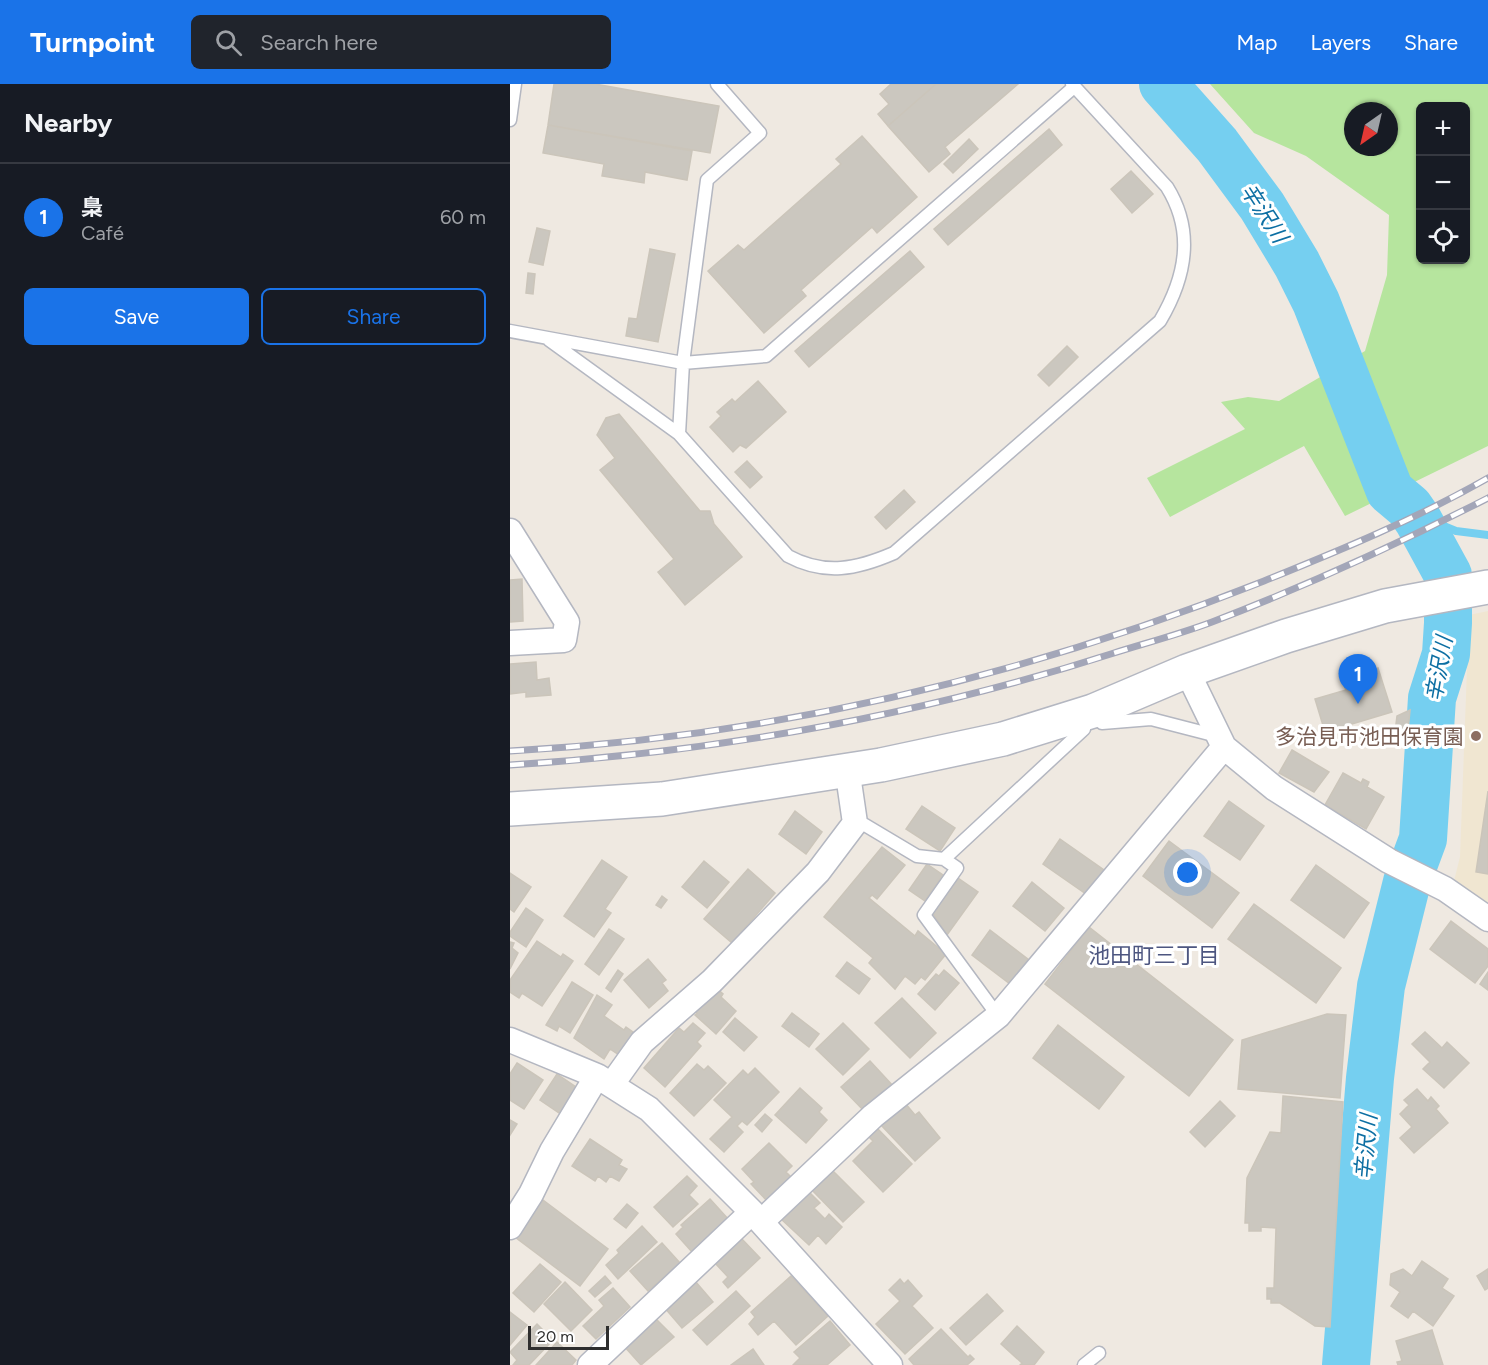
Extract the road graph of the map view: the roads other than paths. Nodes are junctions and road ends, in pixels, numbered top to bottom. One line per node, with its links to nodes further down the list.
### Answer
1 (515, 84): 4 (lane)
2 (717, 84): 7 (lane)
3 (1073, 85): 7 (lane); 8 (lane)
4 (510, 120)
5 (510, 331): 6 (lane)
6 (546, 338): 7 (lane); 8 (lane)
7 (683, 363): 8 (lane)
8 (679, 434)
9 (510, 533): 11 (street)
10 (1488, 587): 12 (street)
11 (510, 643)
12 (1187, 671): 13 (street); 14 (street)
13 (1089, 712): 14 (lane); 15 (street); 18 (lane)
14 (1220, 741): 19 (street); 20 (street)
15 (847, 768): 16 (street); 17 (street)
16 (510, 809)
17 (855, 824): 18 (lane); 22 (street)
18 (944, 859): 20 (lane)
19 (1488, 919)
20 (998, 1016): 23 (street)
21 (510, 1040): 22 (street)
22 (605, 1080): 23 (street); 24 (street)
23 (756, 1217): 26 (street); 27 (street)
24 (510, 1227)
25 (1100, 1353): 28 (lane)
26 (590, 1365)
27 (890, 1365)
28 (1084, 1365)

